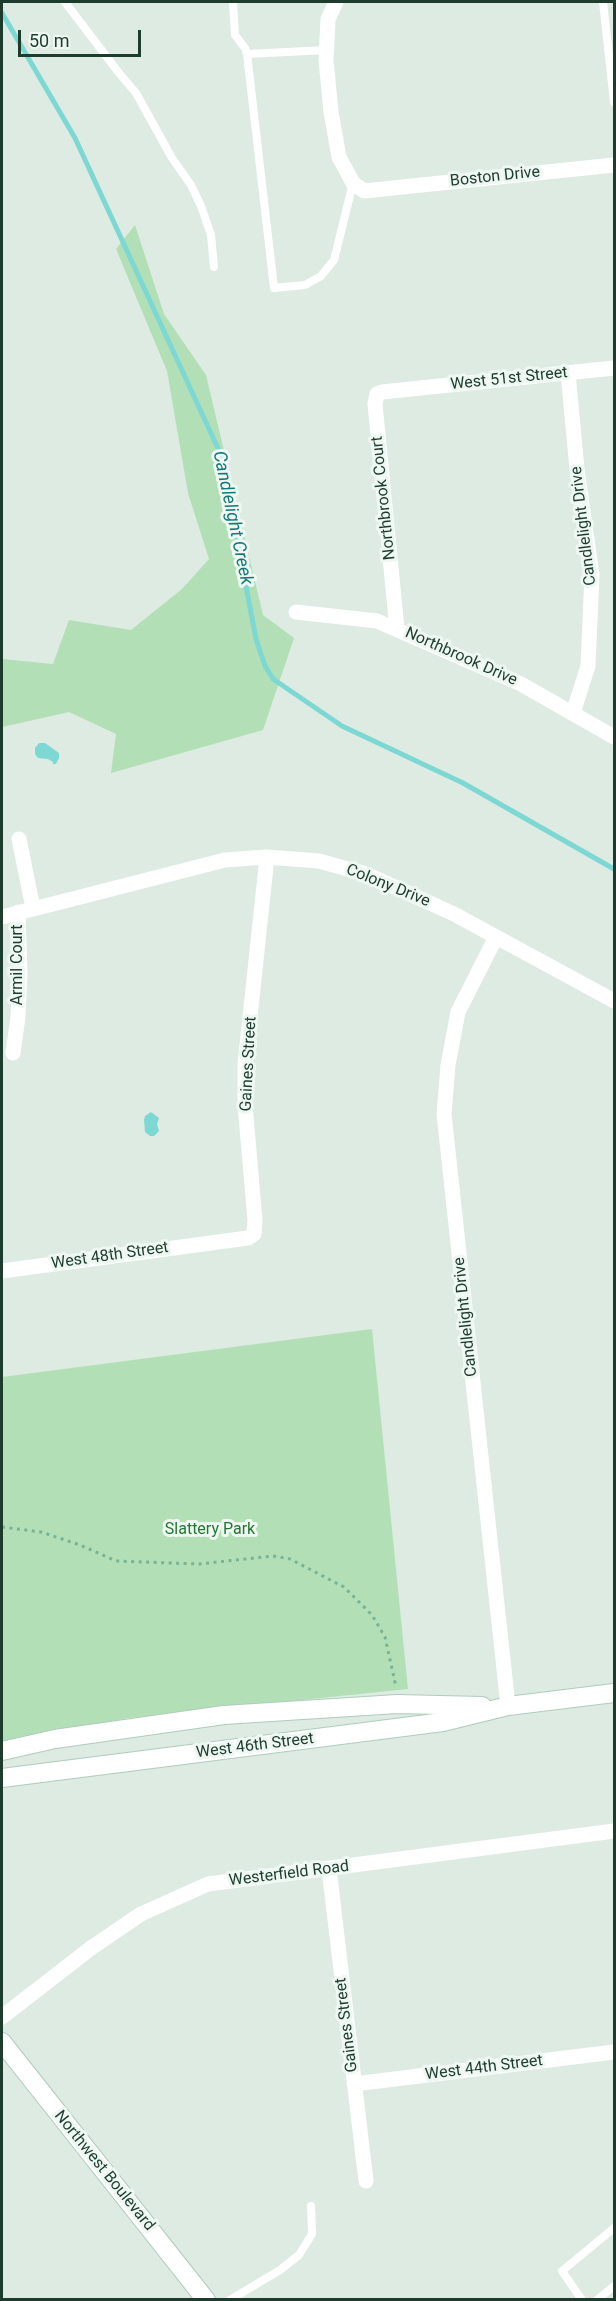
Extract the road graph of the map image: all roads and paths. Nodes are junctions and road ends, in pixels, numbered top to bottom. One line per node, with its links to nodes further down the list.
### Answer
1 (65, 2): 10 (lane)
2 (233, 2): 6 (lane)
3 (336, 2): 5 (street)
4 (603, 2): 7 (lane)
5 (327, 50): 6 (lane); 9 (street)
6 (247, 54): 9 (lane)
7 (615, 102)
8 (615, 165): 9 (street, Boston Drive)
9 (353, 183)
10 (214, 267)
11 (615, 368): 12 (street, West 51st Street)
12 (568, 373): 13 (street, West 51st Street); 16 (street, Candlelight Drive)
13 (404, 390): 15 (street, Northbrook Court)
14 (296, 612): 15 (street, Northbrook Drive)
15 (397, 629): 16 (street, Northbrook Drive)
16 (573, 713): 17 (street, Northbrook Drive)
17 (615, 737)
18 (20, 839): 20 (street, Armil Court)
19 (267, 857): 20 (street, Colony Drive); 23 (street, Colony Drive); 26 (street, Gaines Street)
20 (33, 908): 21 (street, Colony Drive)
21 (18, 912): 22 (street, Colony Drive); 25 (street, Armil Court)
22 (2, 917)
23 (496, 937): 24 (street, Colony Drive); 31 (street, Candlelight Drive)
24 (615, 1001)
25 (13, 1053)
26 (218, 1242): 27 (street, West 48th Street)
27 (2, 1271)
28 (2, 1527): 30 (path)
29 (615, 1693): 31 (street, West 46th Street)
30 (397, 1704): 31 (street, West 46th Street); 32 (street, West 46th Street)
31 (508, 1706): 33 (street, West 46th Street)
32 (2, 1751)
33 (2, 1778)
34 (615, 1831): 35 (street, Westerfield Road)
35 (329, 1869): 36 (street, Westerfield Road); 39 (street, Gaines Street)
36 (2, 2017)
37 (2, 2043): 44 (street, Northwest Boulevard)
38 (615, 2052): 39 (street, West 44th Street)
39 (354, 2084): 40 (street, Gaines Street)
40 (366, 2181)
41 (311, 2206): 45 (lane)
42 (615, 2228): 46 (lane)
43 (615, 2286): 47 (lane)
44 (206, 2300)
45 (230, 2300)
46 (582, 2300)
47 (597, 2300)

